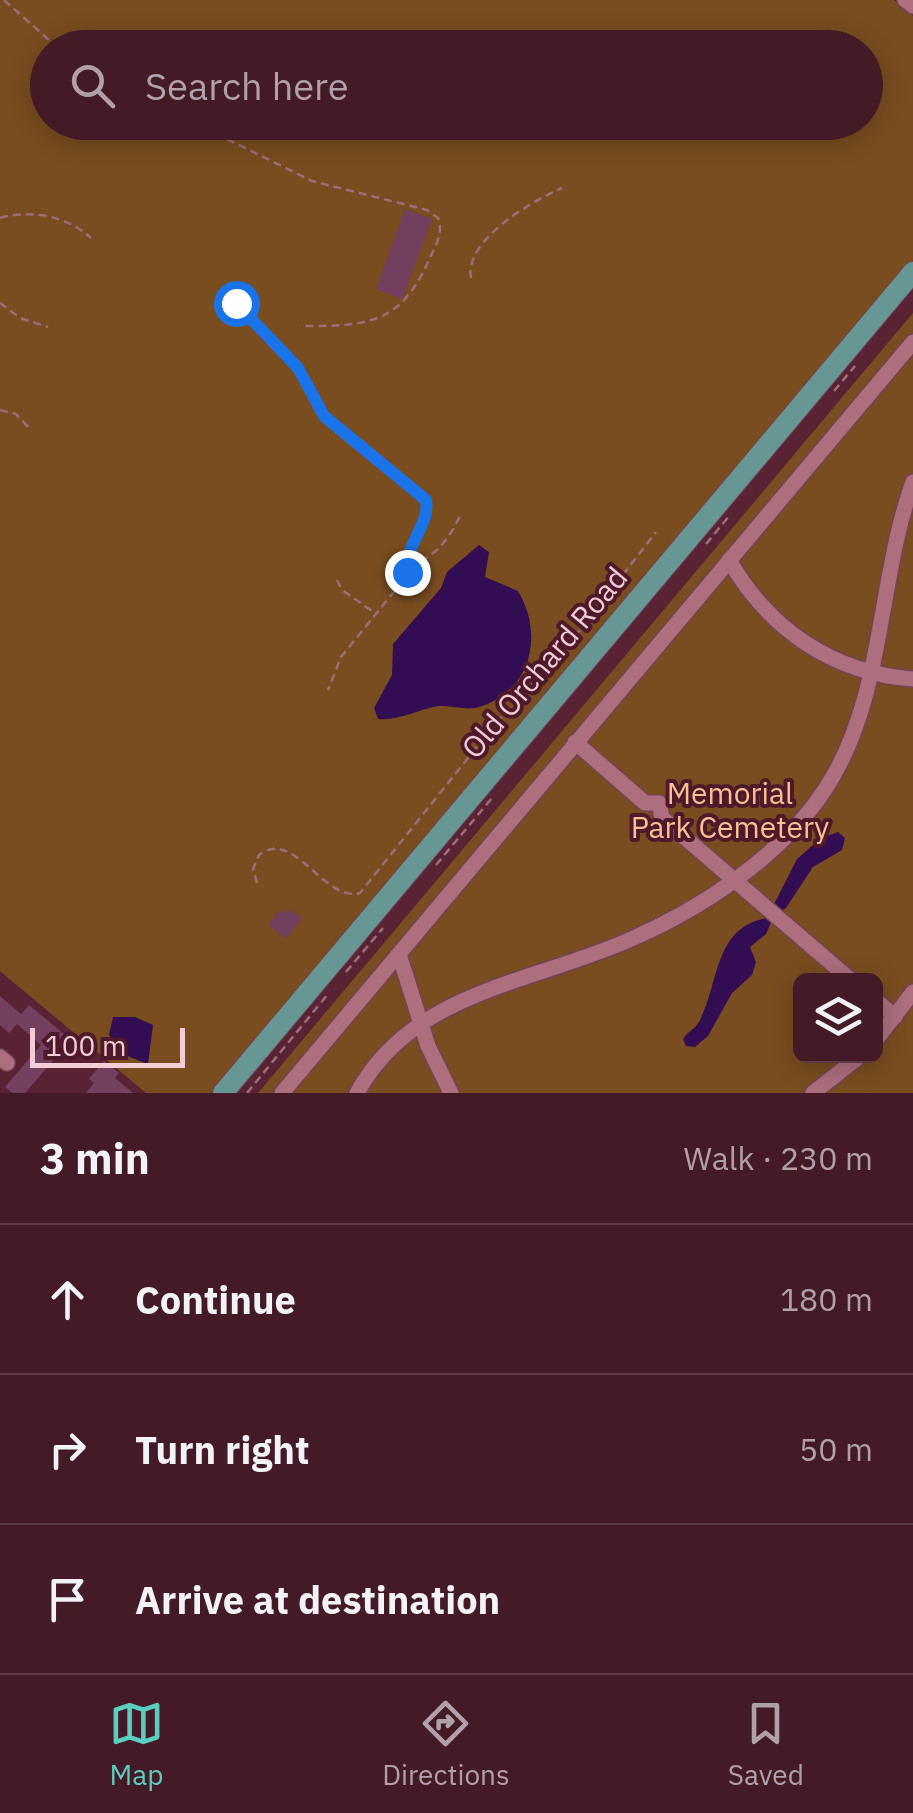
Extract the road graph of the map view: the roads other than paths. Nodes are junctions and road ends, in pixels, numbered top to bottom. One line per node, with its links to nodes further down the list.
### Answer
1 (906, 0): 2 (street)
2 (913, 6)
3 (913, 272): 19 (main road, Old Orchard Road)
4 (913, 342): 6 (street)
5 (913, 482): 7 (street)
6 (729, 560): 7 (street); 9 (street)
7 (870, 673): 8 (street); 10 (street)
8 (913, 678)
9 (575, 742): 10 (street); 11 (street)
10 (734, 879): 12 (street); 16 (street)
11 (399, 954): 16 (street); 20 (street)
12 (844, 973)
13 (913, 992): 15 (street)
14 (883, 1006): 15 (street)
15 (895, 1017): 17 (street)
16 (421, 1023): 21 (street); 22 (street)
17 (883, 1032)
18 (851, 1063): 23 (street)
19 (223, 1093)
20 (282, 1093)
21 (357, 1093)
22 (451, 1093)
23 (813, 1093)

